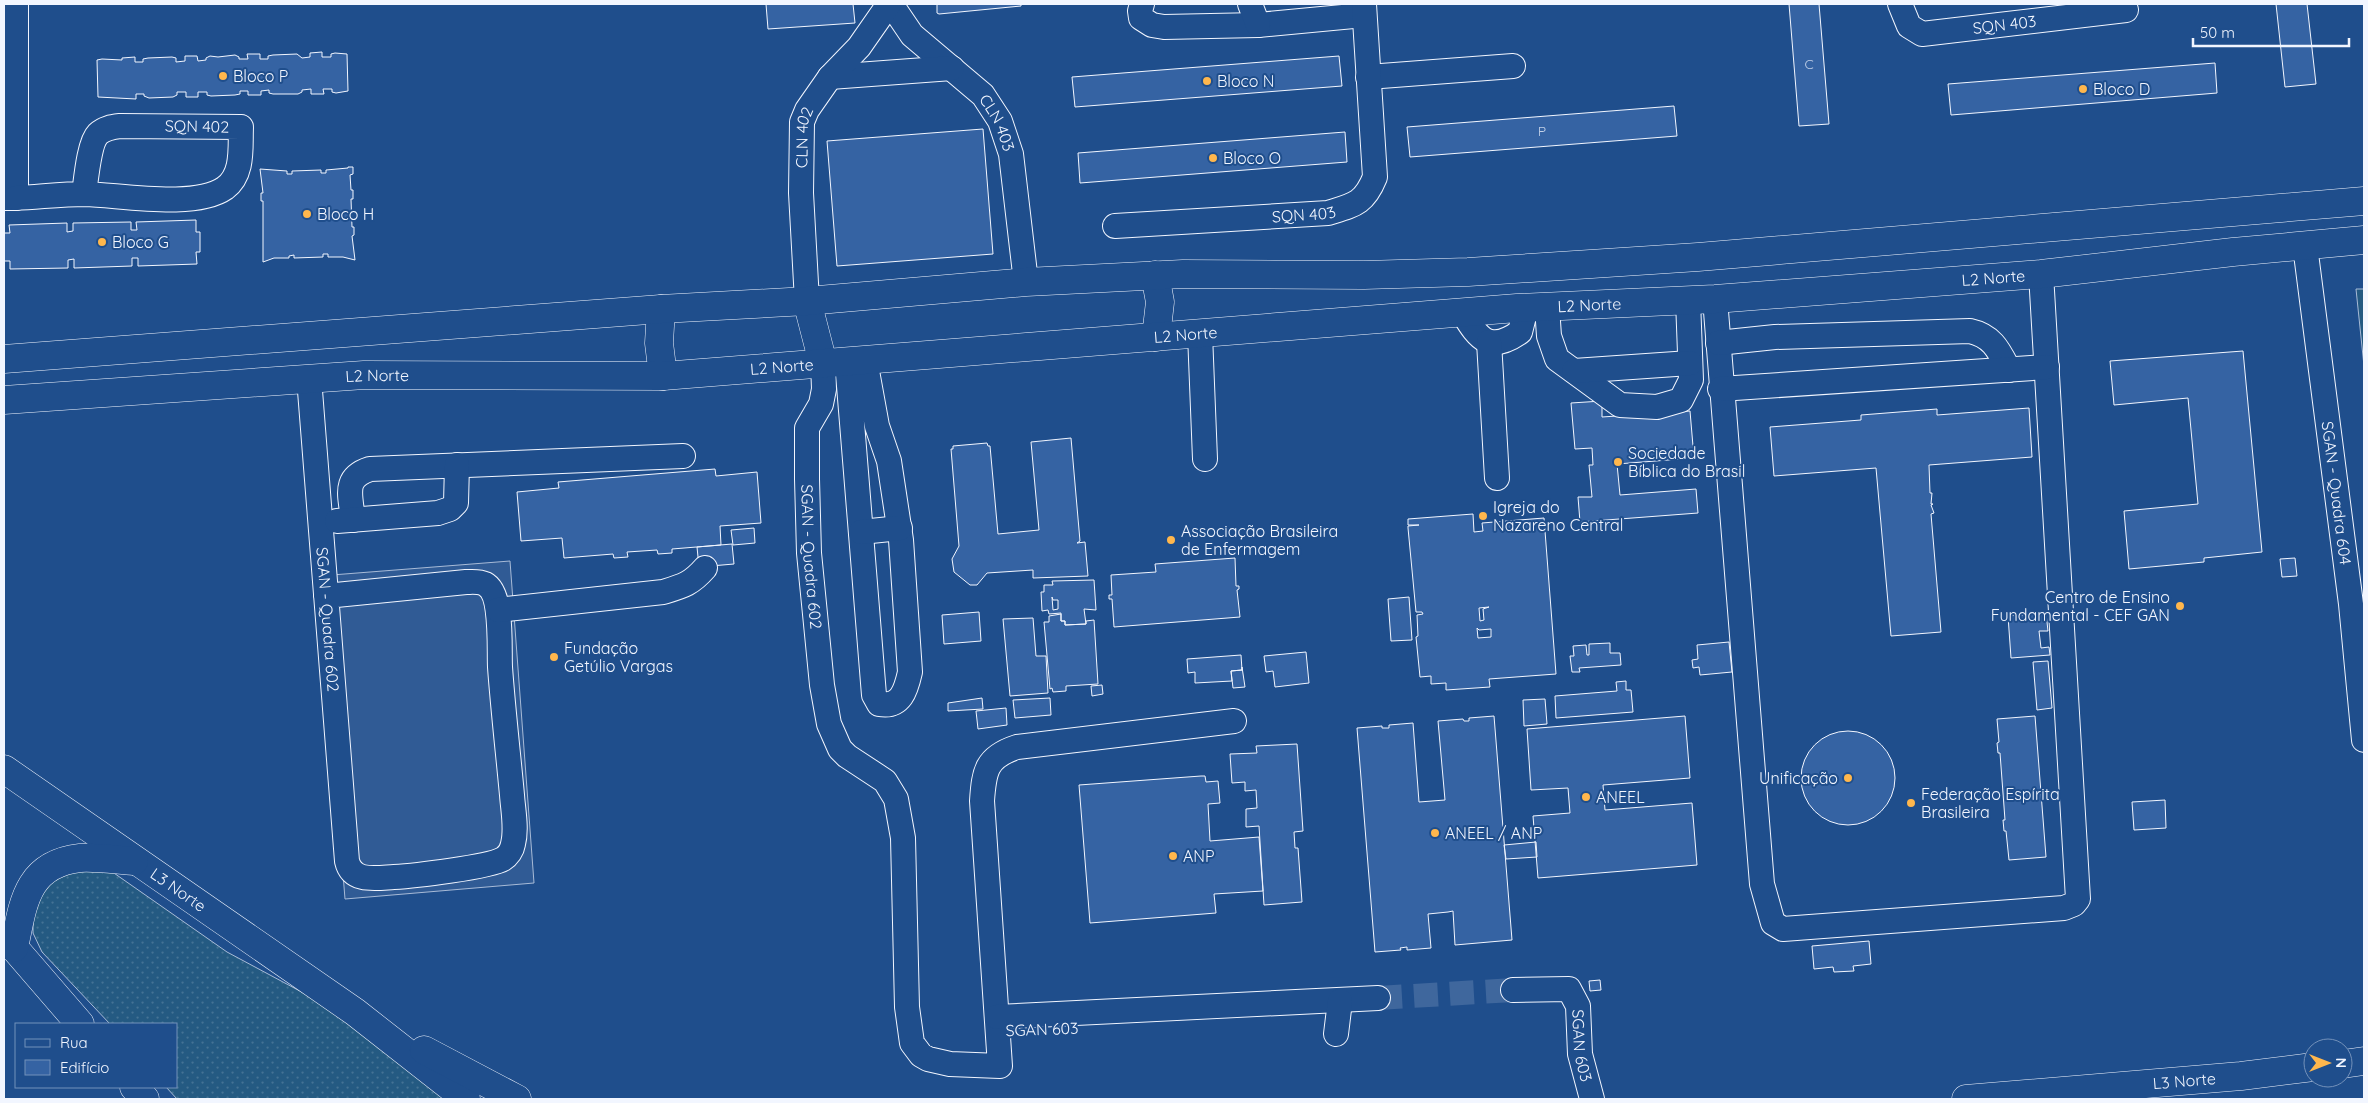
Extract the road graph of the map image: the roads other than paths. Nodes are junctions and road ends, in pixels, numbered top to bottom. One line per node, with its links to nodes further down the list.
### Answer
1 (16, 4): 12 (street, SQN 402)
2 (890, 4): 9 (street, CLN 403); 10 (street, CLN 402)
3 (1142, 4): 7 (street, SQN 403)
4 (1900, 4): 6 (street, SQN 403)
5 (1364, 9): 7 (street, SQN 403); 11 (street, SQN 403)
6 (2126, 10)
7 (1254, 14)
8 (1513, 66): 11 (street)
9 (952, 68): 10 (street); 21 (street, CLN 403)
10 (830, 77): 24 (street, CLN 402)
11 (1368, 77): 16 (street, SQN 403)
12 (10, 103): 14 (street, SQN 402)
13 (84, 194): 13 (street, SQN 402); 14 (street, SQN 402)
14 (10, 198)
15 (2364, 201): 20 (main road)
16 (1115, 226)
17 (2364, 240): 18 (main road, L2 Norte)
18 (2305, 246): 19 (main road, L2 Norte); 54 (street, SGAN - Quadra 604)
19 (2041, 274): 22 (main road, L2 Norte); 35 (street)
20 (1156, 275): 21 (main road); 29 (main road)
21 (1026, 282): 24 (main road)
22 (1715, 299): 23 (main road, L2 Norte); 31 (street)
23 (1688, 300): 25 (main road, L2 Norte); 34 (street)
24 (807, 301): 26 (main road); 33 (main road)
25 (1537, 307): 27 (main road, L2 Norte); 30 (street); 37 (street)
26 (661, 309): 32 (main road); 38 (main road)
27 (1463, 313): 28 (main road, L2 Norte); 30 (street)
28 (1200, 334): 29 (main road, L2 Norte); 43 (street)
29 (1156, 337): 33 (main road, L2 Norte)
30 (1489, 342): 45 (street)
31 (1718, 343): 36 (street); 40 (street)
32 (4, 359)
33 (845, 361): 38 (main road, L2 Norte); 48 (street); 49 (street); 62 (street, SGAN - Quadra 602)
34 (1690, 363): 37 (street); 37 (street)
35 (2047, 367): 36 (street); 40 (street)
36 (2009, 370): 40 (street)
37 (1574, 371)
38 (663, 376): 39 (main road, L2 Norte)
39 (309, 378): 41 (main road, L2 Norte); 47 (street, SGAN - Quadra 602)
40 (1720, 389)
41 (4, 400)
42 (684, 456): 44 (street)
43 (1205, 459)
44 (457, 465): 46 (street); 46 (street)
45 (1497, 478)
46 (353, 520): 47 (street)
47 (320, 523): 51 (street, SGAN - Quadra 602)
48 (900, 528): 49 (street); 49 (street)
49 (860, 532)
50 (705, 568): 52 (street)
51 (326, 596): 52 (street); 52 (street, SGAN - Quadra 602)
52 (498, 610)
53 (1234, 721): 62 (street)
54 (2364, 740)
55 (4, 769): 56 (main road, L3 Norte)
56 (134, 860): 57 (main road); 60 (main road, L3 Norte)
57 (9, 942): 61 (main road)
58 (1513, 990): 69 (street, SGAN 603)
59 (1378, 998): 62 (street, SGAN 603)
60 (355, 1012): 67 (main road, L3 Norte); 68 (main road, L3 Norte)
61 (79, 1023)
62 (998, 1024)
63 (2303, 1068): 65 (main road, L3 Norte)
64 (135, 1088): 66 (main road)
65 (2098, 1088): 70 (main road, L3 Norte); 71 (main road)
66 (145, 1099)
67 (466, 1099)
68 (517, 1099)
69 (1592, 1099)
70 (1966, 1099)
71 (2037, 1099)

